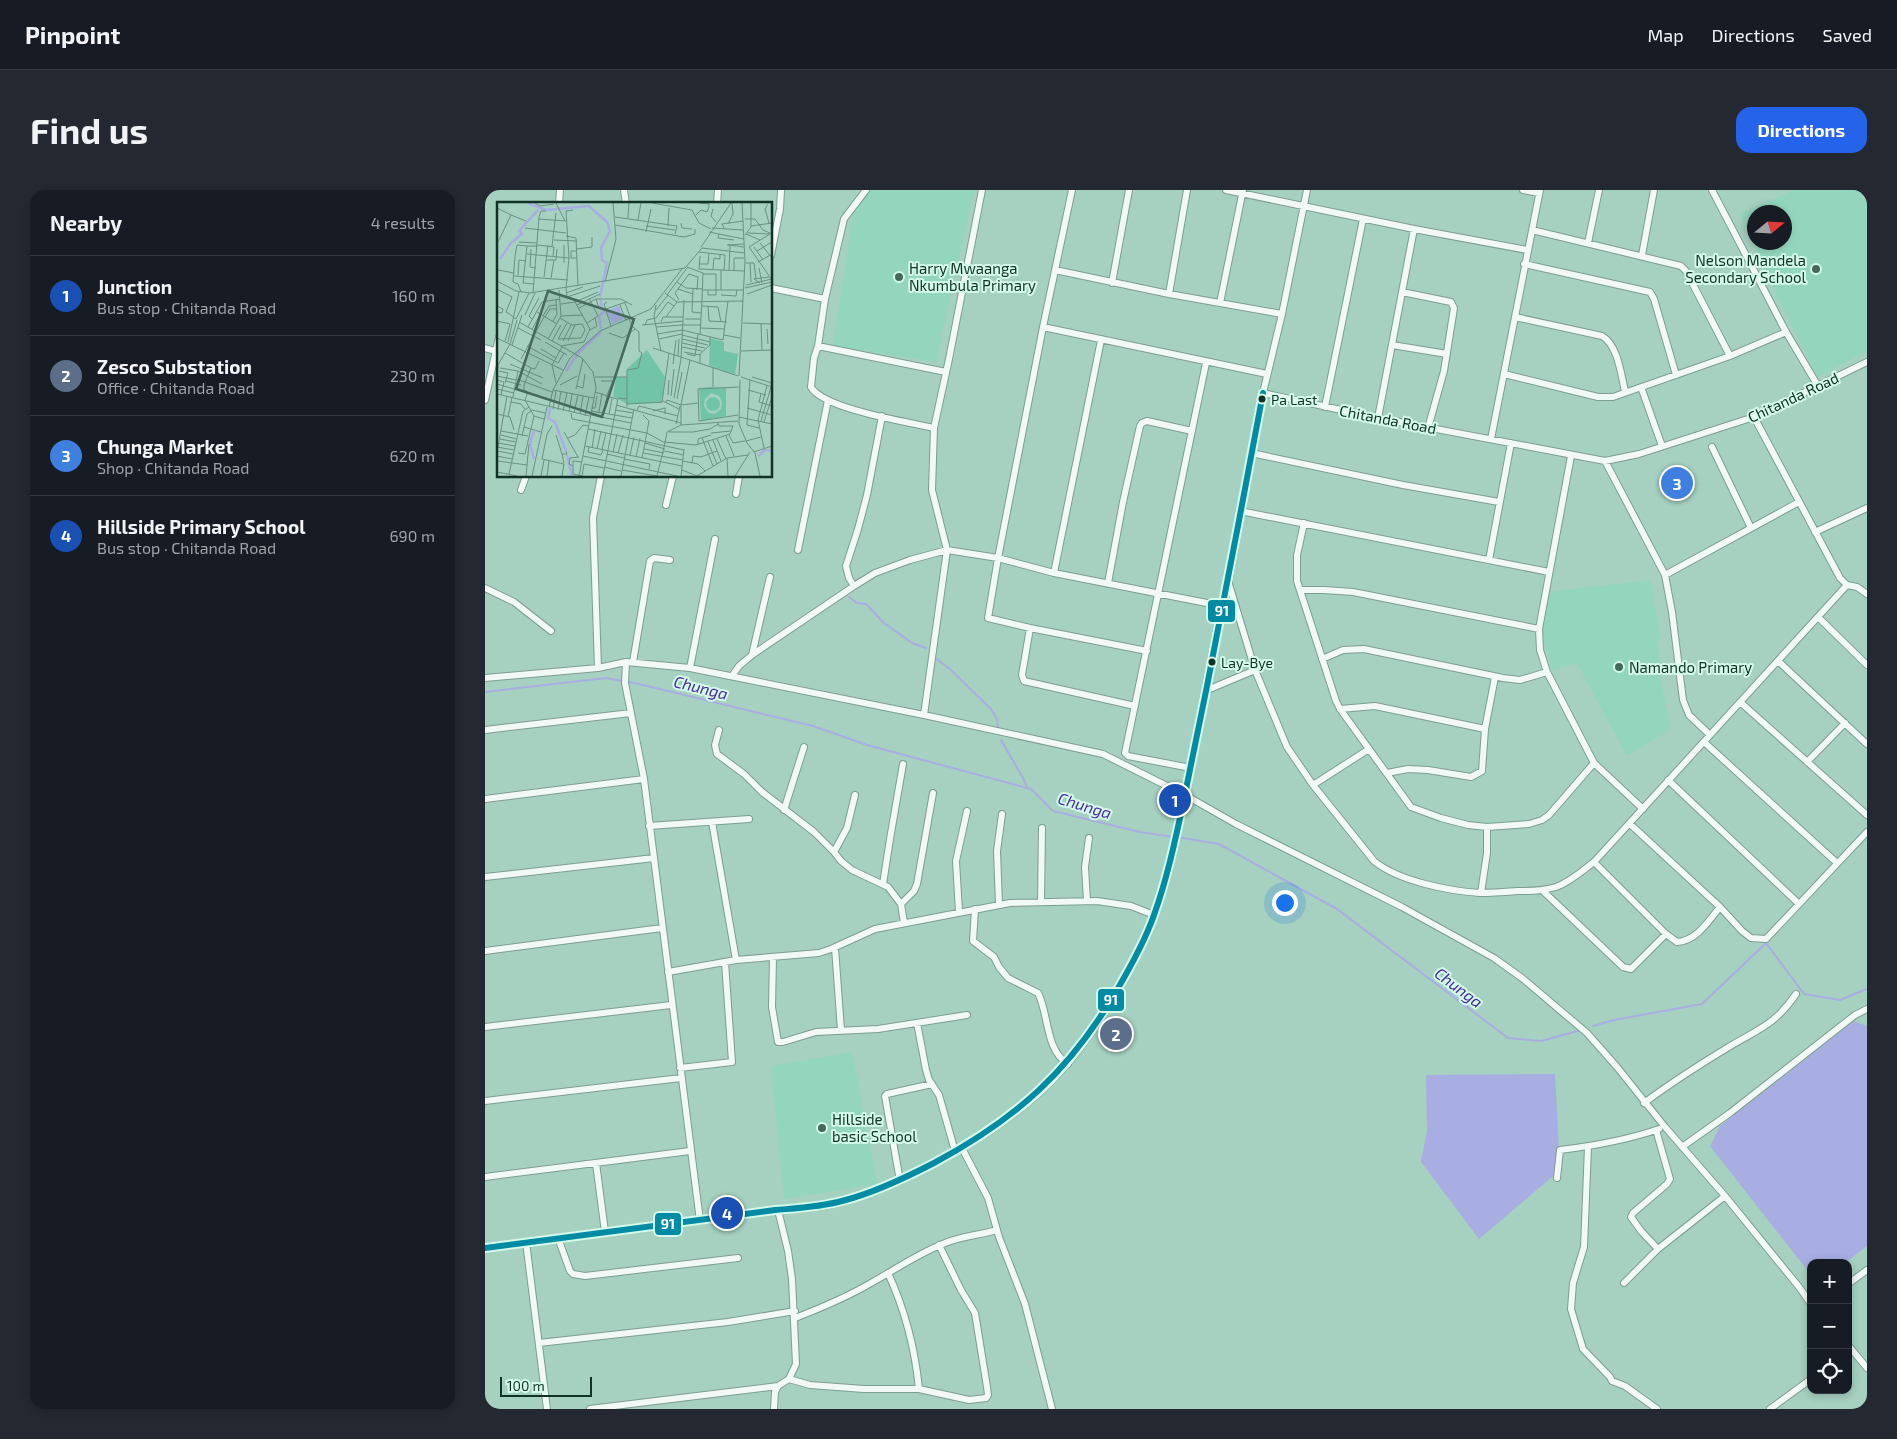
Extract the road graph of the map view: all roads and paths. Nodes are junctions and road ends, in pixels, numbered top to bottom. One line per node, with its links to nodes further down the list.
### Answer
1 (781, 190): 20 (street)
2 (866, 190): 29 (street)
3 (982, 190): 45 (street)
4 (1072, 190): 24 (street)
5 (1129, 190): 25 (street)
6 (1187, 190): 28 (street)
7 (1227, 190): 13 (street)
8 (1307, 190): 15 (street)
9 (1523, 190): 14 (street)
10 (1599, 190): 19 (street)
11 (1654, 190): 22 (street)
12 (1712, 190): 34 (street)
13 (1242, 192): 15 (street); 30 (street)
14 (1539, 192): 18 (street)
15 (1304, 205): 16 (street); 31 (street)
16 (1363, 219): 17 (street); 55 (street)
17 (1414, 229): 21 (street); 27 (street)
18 (1533, 230): 19 (street); 21 (street)
19 (1588, 243): 22 (street)
20 (773, 246)
21 (1527, 250): 23 (street)
22 (1642, 256): 42 (street)
23 (1525, 264): 32 (street); 48 (street)
24 (1055, 270): 25 (street); 33 (street)
25 (1112, 282): 28 (street)
26 (773, 288): 29 (street)
27 (1402, 292): 37 (street); 41 (street)
28 (1169, 294): 30 (street)
29 (825, 299): 38 (street)
30 (1220, 303): 31 (street)
31 (1282, 314): 46 (street)
32 (1515, 317): 47 (street); 51 (street)
33 (1043, 327): 35 (street); 86 (street)
34 (1786, 332): 42 (street); 49 (street)
35 (1101, 340): 44 (street); 90 (street)
36 (497, 344): 40 (street)
37 (1392, 345): 41 (street); 58 (street)
38 (818, 346): 45 (street); 54 (street)
39 (485, 348): 40 (street)
40 (495, 351): 53 (street)
41 (1447, 354): 60 (street)
42 (1729, 356): 48 (street)
43 (1867, 362): 49 (street, Chitanda Road)
44 (1207, 363): 46 (street); 61 (street)
45 (946, 372): 59 (street)
46 (1267, 374): 52 (street)
47 (1504, 374): 51 (street); 62 (street)
48 (1677, 375): 50 (street)
49 (1818, 386): 57 (street, Chitanda Road)
50 (1641, 387): 51 (street); 64 (street)
51 (1625, 391)
52 (1263, 393): 55 (street, Chitanda Road); 66 (street)
53 (485, 400)
54 (828, 400): 56 (street); 84 (street)
55 (1325, 407): 58 (street, Chitanda Road)
56 (882, 416): 59 (street); 96 (street)
57 (1754, 417): 64 (street, Chitanda Road); 76 (street)
58 (1379, 418): 60 (street, Chitanda Road)
59 (934, 428): 85 (street)
60 (1428, 428): 62 (street, Chitanda Road)
61 (1192, 431): 94 (street); 99 (street)
62 (1491, 439): 63 (street, Chitanda Road)
63 (1511, 444): 67 (street, Chitanda Road); 75 (street)
64 (1662, 446): 68 (street, Chitanda Road)
65 (1712, 447): 81 (street)
66 (1251, 453): 75 (street); 79 (street)
67 (1571, 456): 68 (street, Chitanda Road); 89 (street)
68 (1605, 461): 91 (street)
69 (524, 478): 73 (street)
70 (601, 478): 112 (street)
71 (673, 478): 77 (street)
72 (738, 478): 74 (street)
73 (521, 490)
74 (736, 494)
75 (1499, 502): 88 (street)
76 (1799, 502): 81 (street); 82 (street)
77 (666, 505)
78 (1867, 508): 82 (street)
79 (1240, 511): 80 (street); 93 (street)
80 (1304, 523): 88 (street); 98 (street)
81 (1751, 528): 91 (street)
82 (1815, 532): 95 (street)
83 (715, 539): 113 (street)
84 (798, 550)
85 (947, 550): 86 (street); 96 (street); 124 (street)
86 (998, 558): 90 (street); 103 (street)
87 (669, 560): 110 (street)
88 (1489, 560): 89 (street)
89 (1549, 572): 104 (street)
90 (1054, 573): 94 (street)
91 (1665, 575): 129 (street)
92 (769, 577): 107 (street)
93 (1228, 581): 101 (street); 114 (street)
94 (1108, 583): 99 (street)
95 (1847, 585): 100 (street); 102 (street)
96 (854, 586): 107 (street)
97 (485, 588): 105 (street)
98 (1300, 590): 104 (street); 108 (street)
99 (1160, 594): 101 (street); 106 (street)
100 (1867, 594)
101 (1221, 606): 119 (street)
102 (1818, 616): 109 (street); 111 (street)
103 (1030, 628): 106 (street); 121 (street)
104 (1539, 629): 115 (street)
105 (551, 631)
106 (1147, 650): 121 (street)
107 (752, 655): 116 (street)
108 (1322, 658): 117 (street); 122 (street)
109 (1778, 661): 120 (street); 125 (street)
110 (630, 662): 112 (street); 113 (street); 123 (street)
111 (1867, 665)
112 (599, 668): 118 (street)
113 (690, 668): 116 (street)
114 (1255, 670): 119 (street); 141 (street)
115 (1547, 672): 117 (street); 135 (street)
116 (732, 676): 124 (street)
117 (1495, 677): 126 (street)
118 (485, 678)
119 (1205, 691): 137 (street)
120 (1740, 702): 129 (street); 134 (street)
121 (1135, 706): 137 (street)
122 (1340, 709): 126 (street); 133 (street)
123 (631, 713): 127 (street); 139 (street)
124 (924, 715): 144 (street)
125 (1845, 723): 131 (street); 134 (street)
126 (1485, 729): 138 (street)
127 (485, 730)
128 (719, 730): 147 (street)
129 (1710, 735): 130 (street)
130 (1704, 742): 140 (street); 162 (street)
131 (1867, 744)
132 (804, 747): 147 (street)
133 (1369, 749): 138 (street); 141 (street)
134 (1807, 762): 150 (street)
135 (1594, 763): 146 (street); 155 (street)
136 (903, 764): 164 (street)
137 (1191, 768): 144 (street)
138 (1387, 773): 155 (street)
139 (643, 779): 145 (street); 154 (street)
140 (1668, 780): 146 (street); 170 (street)
141 (1313, 785): 166 (street)
142 (933, 793): 169 (street)
143 (855, 795): 159 (street)
144 (1185, 795): 175 (street); 197 (street)
145 (485, 799)
146 (1643, 809): 153 (street)
147 (784, 810): 159 (street)
148 (967, 811): 174 (street)
149 (1002, 814): 171 (street)
150 (1867, 815)
151 (749, 819): 152 (street)
152 (712, 822): 154 (street); 182 (street)
153 (1630, 824): 161 (street); 172 (street)
154 (649, 826): 160 (street)
155 (1487, 827): 166 (street)
156 (1042, 828): 168 (street)
157 (1867, 832): 162 (street)
158 (1089, 838): 167 (street)
159 (834, 852): 164 (street)
160 (653, 858): 163 (street); 177 (street)
161 (1594, 862): 165 (street); 178 (street)
162 (1837, 863): 170 (street)
163 (485, 877)
164 (883, 884): 169 (street)
165 (1542, 890): 166 (street); 178 (street)
166 (1481, 893)
167 (1087, 900): 168 (street); 175 (street)
168 (1041, 902): 171 (street)
169 (901, 904): 176 (street)
170 (1798, 904): 172 (street)
171 (999, 905): 173 (street)
172 (1721, 907): 178 (street)
173 (975, 909): 174 (street); 192 (street)
174 (959, 912): 176 (street)
175 (1154, 915): 192 (street)
176 (904, 923): 179 (street)
177 (662, 928): 180 (street); 184 (street)
178 (1665, 934)
179 (835, 948): 181 (street); 191 (street)
180 (485, 951)
181 (773, 957): 182 (street); 191 (street)
182 (736, 960): 183 (street)
183 (725, 962): 184 (street); 193 (street)
184 (668, 972): 186 (street)
185 (1796, 994): 197 (street)
186 (671, 1005): 190 (street); 193 (street)
187 (1867, 1009): 201 (street)
188 (967, 1015): 189 (street)
189 (917, 1023): 191 (street); 195 (street)
190 (485, 1027)
191 (841, 1030)
192 (1068, 1064): 203 (street)
193 (680, 1068): 194 (street)
194 (681, 1078): 196 (street); 202 (street)
195 (932, 1084): 203 (street); 208 (street)
196 (485, 1101)
197 (1644, 1103): 198 (street)
198 (1665, 1128): 199 (street); 201 (street)
199 (1656, 1130): 200 (street); 218 (street)
200 (1588, 1147): 207 (street); 238 (street)
201 (1682, 1147): 209 (street)
202 (690, 1151): 205 (street); 211 (street)
203 (955, 1151): 208 (street)
204 (964, 1152): 212 (street)
205 (596, 1163): 206 (street); 213 (street)
206 (485, 1177)
207 (1557, 1178)
208 (900, 1181): 210 (street)
209 (1725, 1196): 218 (street); 224 (street)
210 (778, 1210): 211 (street); 225 (street)
211 (700, 1221): 213 (street)
212 (997, 1230): 216 (street); 237 (street)
213 (605, 1232): 214 (street)
214 (558, 1238): 215 (street); 219 (street)
215 (526, 1242): 217 (street); 226 (street)
216 (939, 1245): 221 (street); 233 (street)
217 (485, 1248)
218 (1658, 1249): 223 (street)
219 (738, 1258)
220 (1867, 1270): 222 (street)
221 (888, 1273): 225 (street); 233 (street)
222 (1852, 1281)
223 (1624, 1283)
224 (1807, 1298)
225 (795, 1314): 226 (street); 230 (street)
226 (539, 1343): 234 (street)
227 (1850, 1349): 228 (street)
228 (1864, 1358): 229 (street)
229 (1867, 1368)
230 (789, 1379): 232 (street); 233 (street)
231 (1807, 1382): 239 (street)
232 (779, 1386): 235 (street); 236 (street)
233 (919, 1389)
234 (547, 1409)
235 (590, 1409)
236 (774, 1409)
237 (1052, 1409)
238 (1657, 1409)
239 (1770, 1409)

